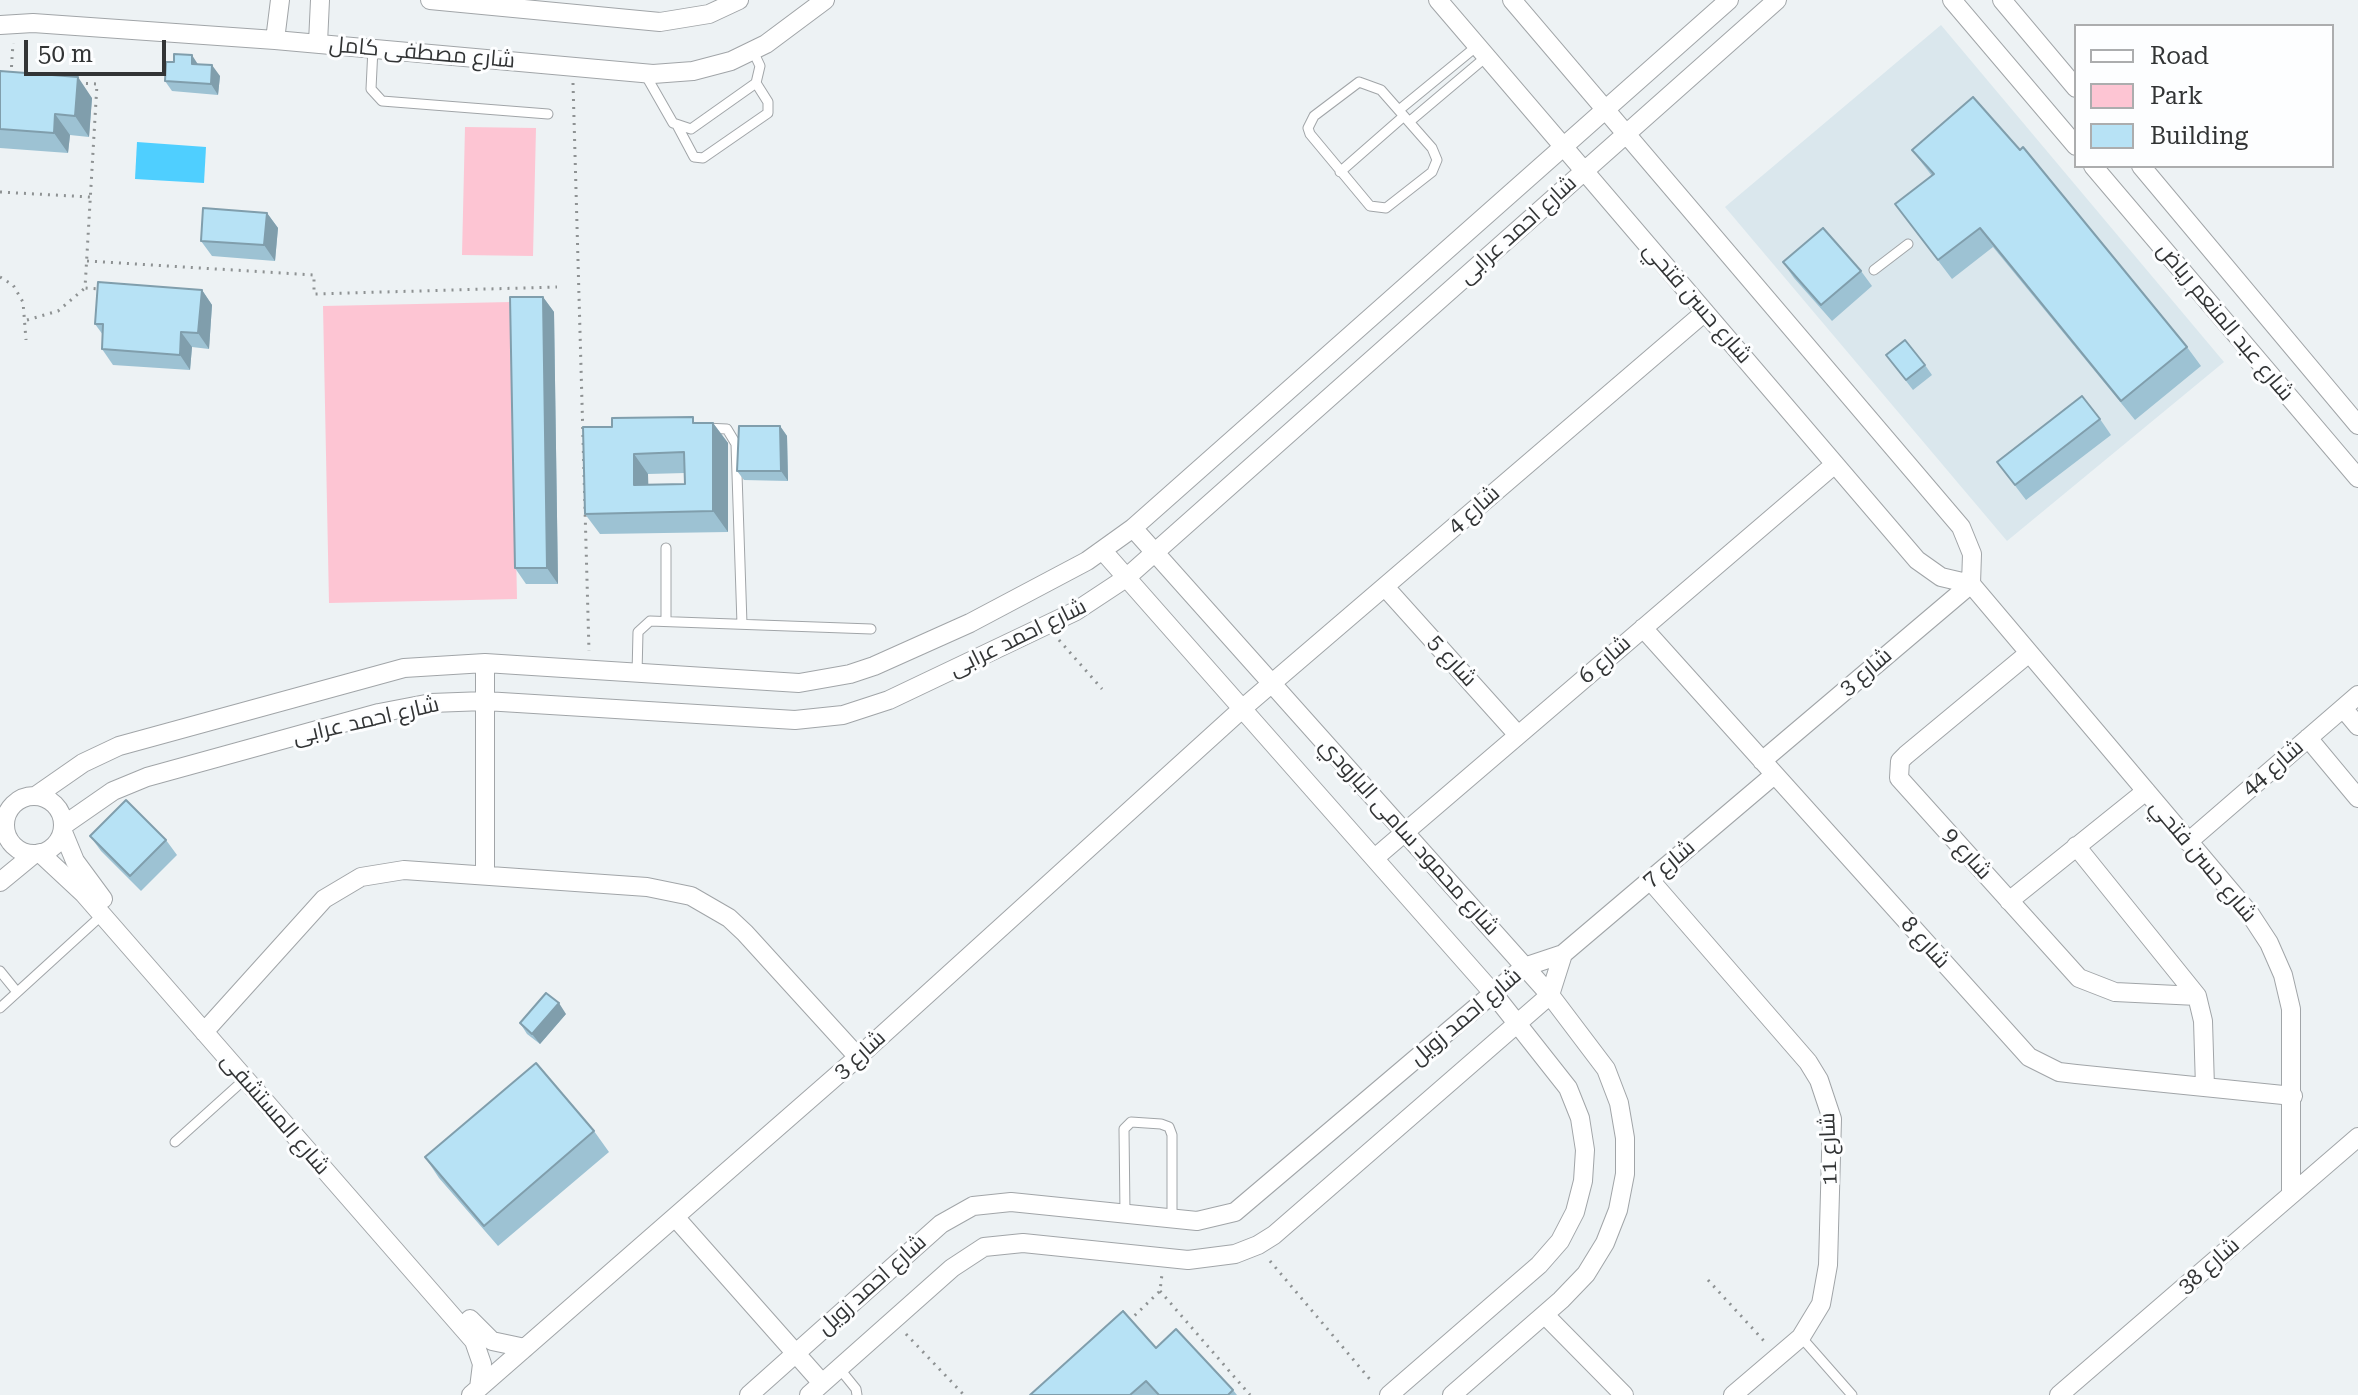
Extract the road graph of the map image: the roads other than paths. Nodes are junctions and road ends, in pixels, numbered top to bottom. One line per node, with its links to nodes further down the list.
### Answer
1 (280, 0): 13 (street)
2 (320, 0): 14 (street)
3 (430, 0): 4 (street)
4 (739, 0)
5 (825, 0): 16 (street, شارع مصطفى كامل)
6 (1438, 0): 17 (street, شارع حسن فتحي)
7 (1512, 0): 21 (street)
8 (1729, 0): 21 (street, شارع احمد عرابى)
9 (1777, 0): 25 (street, شارع احمد عرابى)
10 (1952, 0): 26 (street)
11 (2002, 0): 20 (street)
12 (7, 24): 13 (street, شارع مصطفى كامل)
13 (275, 40): 14 (street, شارع مصطفى كامل)
14 (318, 43): 15 (street, شارع مصطفى كامل)
15 (373, 48): 18 (street, شارع مصطفى كامل); 22 (lane)
16 (753, 51): 18 (street, شارع مصطفى كامل); 19 (lane)
17 (1482, 51): 23 (lane); 23 (lane); 27 (street, شارع حسن فتحي)
18 (645, 74): 24 (lane)
19 (756, 83): 24 (lane); 24 (lane)
20 (2074, 86)
21 (1605, 109): 25 (street); 27 (street, شارع احمد عرابى)
22 (548, 114)
23 (1404, 116): 31 (lane); 31 (lane); 31 (lane)
24 (678, 127)
25 (1626, 134): 30 (street, شارع احمد عرابى); 44 (street)
26 (2074, 144)
27 (1563, 146): 30 (street, شارع حسن فتحي); 39 (street, شارع احمد عرابى)
28 (2095, 168): 38 (street, شارع عبد المنعم رياض)
29 (2143, 168): 35 (street, شارع عبد المنعم رياض)
30 (1584, 171): 34 (street, شارع حسن فتحي); 42 (street, شارع احمد عرابى)
31 (1340, 172)
32 (1908, 244): 33 (lane)
33 (1874, 270)
34 (1705, 312): 37 (street, شارع حسن فتحي); 45 (street, شارع 4)
35 (2358, 425)
36 (690, 429): 47 (lane)
37 (1835, 464): 44 (street, شارع حسن فتحي); 48 (street, شارع 6)
38 (2358, 478)
39 (1133, 528): 41 (street, شارع احمد عرابى); 42 (street, شارع محمود سامى البارودي)
40 (666, 548): 46 (lane)
41 (1103, 551): 43 (street, شارع محمود سامى البارودي); 52 (street, شارع احمد عرابى)
42 (1155, 552): 43 (street, شارع احمد عرابى); 53 (street, شارع محمود سامى البارودي)
43 (1126, 578): 55 (street, شارع احمد عرابى); 56 (street, شارع محمود سامى البارودي)
44 (1971, 584): 50 (street, شارع حسن فتحي); 61 (street, شارع 3)
45 (1385, 587): 53 (street, شارع 4); 59 (street, شارع 5)
46 (666, 621): 47 (lane); 52 (lane)
47 (742, 624): 49 (lane)
48 (1643, 628): 59 (street, شارع 6); 61 (street, شارع 8)
49 (871, 629)
50 (2029, 653): 62 (street, شارع حسن فتحي); 75 (street, شارع 9)
51 (485, 663): 52 (street, شارع احمد عرابى); 55 (street); 63 (street, شارع احمد عرابى)
52 (637, 674)
53 (1272, 683): 56 (street, شارع 4); 67 (street, شارع محمود سامى البارودي)
54 (2358, 695): 57 (street, شارع 44)
55 (485, 701): 66 (street, شارع احمد عرابى); 72 (street)
56 (1243, 708): 71 (street, شارع محمود سامى البارودي); 87 (street, شارع 3)
57 (2343, 708): 58 (street); 60 (street, شارع 44)
58 (2358, 726)
59 (1518, 735): 67 (street, شارع 6)
60 (2308, 738): 64 (street); 68 (street, شارع 44)
61 (1768, 768): 73 (street, شارع 7); 89 (street, شارع 8)
62 (2146, 791): 68 (street, شارع حسن فتحي); 69 (street)
63 (37, 795): 65 (street); 66 (street)
64 (2358, 798)
65 (4, 814): 70 (street)
66 (63, 829): 70 (street); 86 (street, شارع المستشفى)
67 (1405, 832): 71 (street, شارع 6); 78 (street, شارع محمود سامى البارودي)
68 (2188, 842): 90 (street, شارع حسن فتحي)
69 (2076, 846): 75 (street); 83 (street)
70 (37, 853): 74 (street); 76 (street, شارع المستشفى)
71 (1376, 857): 81 (street, شارع محمود سامى البارودي)
72 (485, 875): 86 (street); 87 (street)
73 (1650, 880): 77 (street, شارع 7); 98 (street, شارع 11)
74 (0, 882)
75 (2009, 901): 83 (street, شارع 9)
76 (102, 915): 80 (lane); 86 (street, شارع المستشفى)
77 (1563, 954): 78 (street, شارع احمد زويل); 82 (street, شارع احمد زويل)
78 (1524, 967): 81 (street, شارع احمد زويل); 82 (street, شارع محمود سامى البارودي)
79 (0, 971): 80 (lane)
80 (17, 992): 84 (lane)
81 (1493, 993): 85 (street, شارع محمود سامى البارودي); 96 (street, شارع احمد زويل)
82 (1550, 995): 85 (street, شارع احمد زويل); 97 (street, شارع محمود سامى البارودي)
83 (2197, 996): 89 (street)
84 (0, 1008)
85 (1517, 1023): 101 (street, شارع احمد زويل); 102 (street, شارع محمود سامى البارودي)
86 (208, 1027): 88 (street, شارع المستشفى); 99 (street, شارع المستشفى)
87 (858, 1057): 95 (street, شارع 3)
88 (245, 1079): 92 (lane); 104 (street, شارع المستشفى)
89 (2205, 1087): 90 (street, شارع 8)
90 (2293, 1096): 93 (street, شارع حسن فتحي)
91 (2358, 1137): 93 (street, شارع 38)
92 (175, 1142)
93 (2291, 1194): 112 (street, شارع 38)
94 (1125, 1213): 96 (street, شارع احمد زويل); 96 (lane); 100 (street, شارع احمد زويل)
95 (675, 1217): 99 (street, شارع 3); 100 (street)
96 (1172, 1218)
97 (1545, 1315): 108 (street, شارع محمود سامى البارودي); 109 (street)
98 (1801, 1337): 110 (street, شارع 11); 111 (lane)
99 (525, 1348): 104 (street, شارع 3)
100 (796, 1353): 103 (street); 105 (street, شارع احمد زويل)
101 (839, 1368): 103 (street, شارع احمد زويل); 106 (lane)
102 (1412, 1388): 107 (street, شارع محمود سامى البارودي)
103 (815, 1389)
104 (475, 1392)
105 (749, 1395)
106 (857, 1395)
107 (1389, 1395)
108 (1452, 1395)
109 (1624, 1395)
110 (1733, 1395)
111 (1852, 1395)
112 (2059, 1395)

